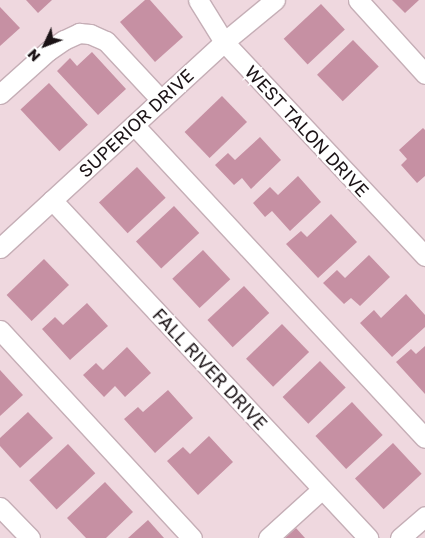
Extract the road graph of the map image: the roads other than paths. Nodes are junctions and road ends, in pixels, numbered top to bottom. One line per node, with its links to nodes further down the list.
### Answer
1 (198, 0): 4 (street, WEST TALON DRIVE)
2 (274, 0): 4 (street, SUPERIOR DRIVE)
3 (358, 0): 5 (street)
4 (224, 42): 7 (street, SUPERIOR DRIVE); 11 (street, WEST TALON DRIVE)
5 (425, 74)
6 (0, 94): 7 (street)
7 (161, 100): 8 (street, SUPERIOR DRIVE)
8 (134, 125): 9 (street, SUPERIOR DRIVE); 13 (street)
9 (52, 200): 10 (street, SUPERIOR DRIVE); 14 (street, FALL RIVER DRIVE)
10 (0, 248)
11 (425, 256)
12 (0, 330): 18 (street)
13 (425, 438)
14 (322, 489): 19 (street); 20 (street, FALL RIVER DRIVE)
15 (0, 507): 17 (street)
16 (425, 516): 21 (street)
17 (30, 538)
18 (192, 538)
19 (268, 538)
20 (368, 538)
21 (400, 538)

